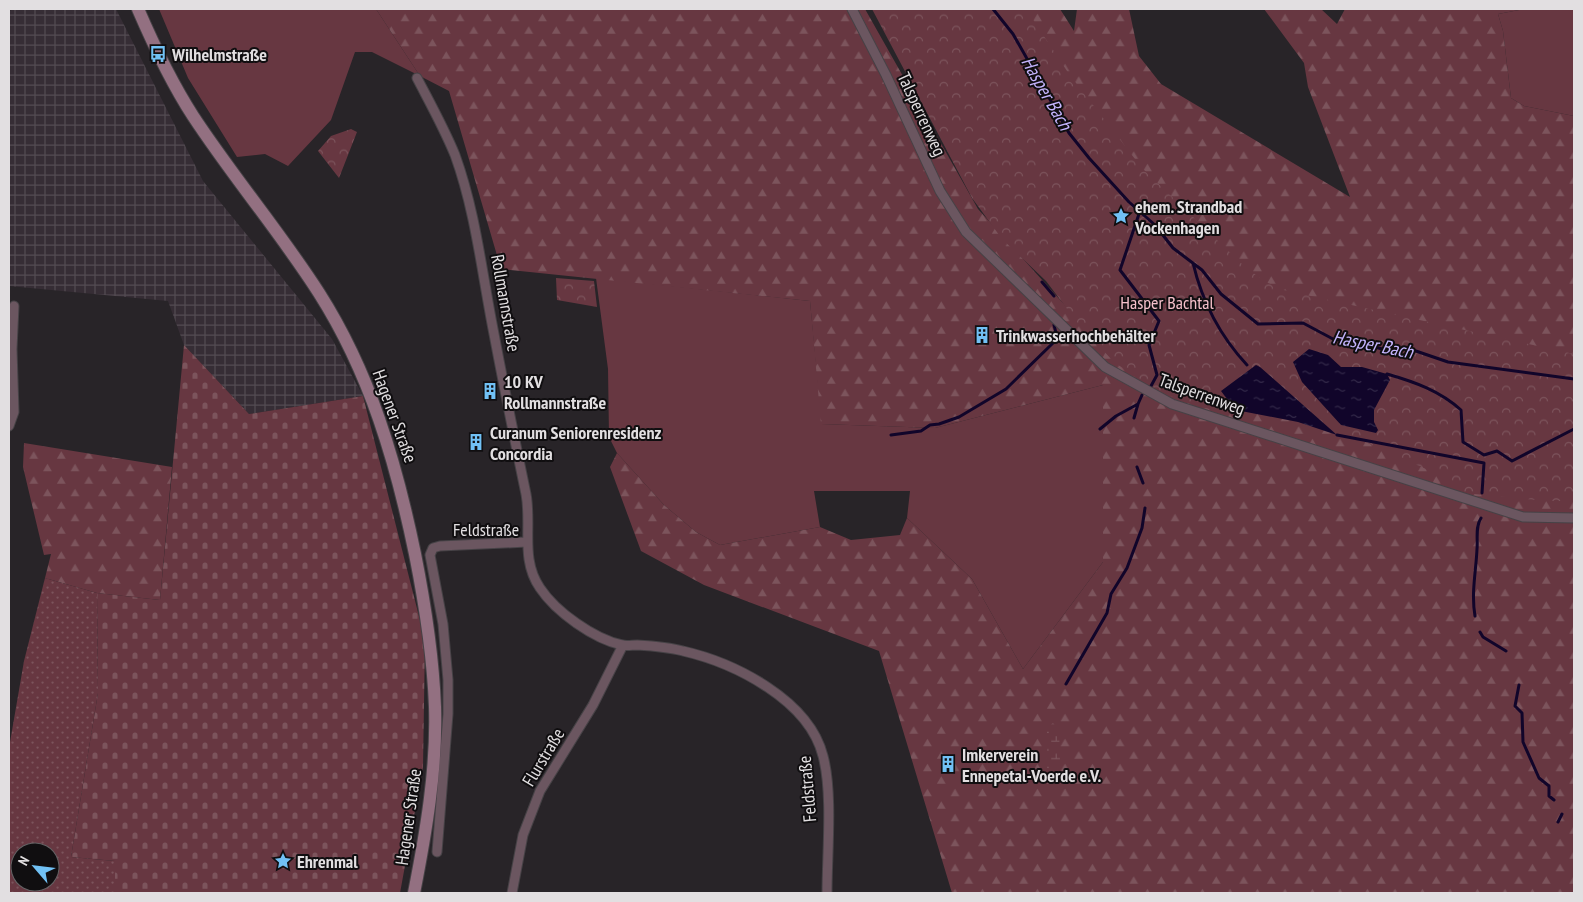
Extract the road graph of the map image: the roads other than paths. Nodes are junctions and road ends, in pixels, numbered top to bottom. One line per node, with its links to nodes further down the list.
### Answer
1 (138, 9): 10 (main road, Hagener Straße)
2 (852, 9): 6 (street, Talsperrenweg)
3 (417, 78): 7 (street, Rollmannstraße)
4 (14, 306): 5 (street)
5 (9, 426)
6 (1574, 518)
7 (527, 542): 8 (street, Feldstraße); 9 (street, Feldstraße)
8 (623, 645): 11 (street, Flurstraße); 12 (street, Feldstraße)
9 (437, 852)
10 (414, 893)
11 (512, 893)
12 (827, 893)

